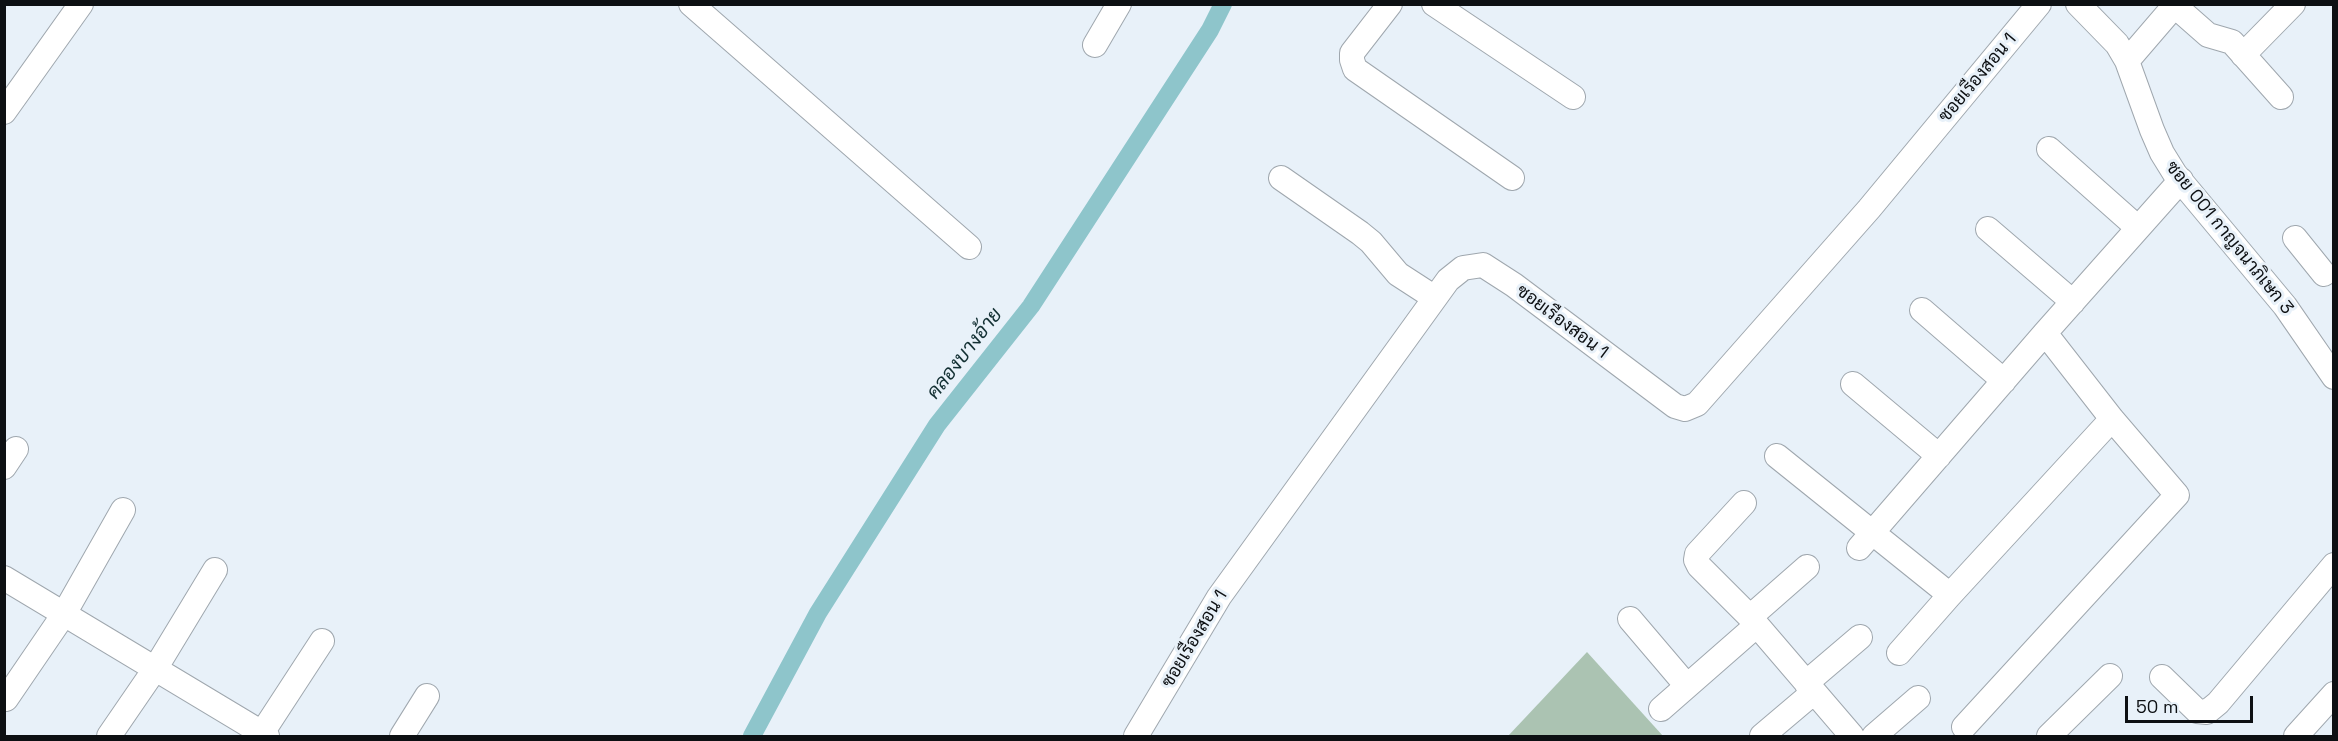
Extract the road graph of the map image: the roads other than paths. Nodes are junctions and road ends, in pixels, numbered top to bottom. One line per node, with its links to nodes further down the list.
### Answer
1 (81, 4): 15 (street)
2 (691, 4): 23 (street)
3 (1119, 4): 10 (street)
4 (1390, 4): 18 (street)
5 (1434, 4): 13 (street)
6 (2039, 4): 25 (street, ซอยเรืองสอน 1)
7 (2078, 4): 12 (street, ซอย 001 กาญจนาภิเษก 3)
8 (2293, 4): 11 (street)
9 (2176, 5): 11 (street); 12 (street)
10 (1095, 45)
11 (2243, 55): 14 (street)
12 (2127, 61): 19 (street, ซอย 001 กาญจนาภิเษก 3)
13 (1573, 97)
14 (2281, 97)
15 (4, 112)
16 (2049, 149): 20 (street)
17 (1281, 178): 25 (street)
18 (1512, 178)
19 (2181, 180): 20 (street); 29 (street, ซอย 001 กาญจนาภิเษก 3)
20 (2138, 228): 26 (street)
21 (1988, 229): 26 (street)
22 (2295, 238): 24 (street)
23 (969, 247)
24 (2325, 274)
25 (1435, 298): 63 (street, ซอยเรืองสอน 1)
26 (2073, 302): 28 (street)
27 (1922, 310): 30 (street)
28 (2045, 333): 30 (street); 32 (street)
29 (2334, 377)
30 (2004, 381): 34 (street)
31 (1853, 384): 34 (street)
32 (2112, 419): 42 (street); 59 (street)
33 (1777, 456): 37 (street)
34 (1939, 456): 37 (street)
35 (1744, 503): 45 (street)
36 (123, 510): 43 (street)
37 (1865, 540): 42 (street)
38 (2334, 565): 51 (street)
39 (1807, 567): 45 (street)
40 (215, 570): 49 (street)
41 (4, 578): 43 (street)
42 (1950, 595): 48 (street)
43 (64, 614): 49 (street); 57 (street)
44 (1630, 619): 52 (street)
45 (1753, 621): 52 (street); 53 (street)
46 (1860, 637): 53 (street)
47 (322, 641): 61 (street)
48 (1899, 653)
49 (155, 669): 60 (street); 61 (street)
50 (2110, 676): 67 (street)
51 (2162, 677)
52 (1687, 686): 58 (street)
53 (1810, 688): 64 (street); 65 (street)
54 (2334, 694): 68 (street)
55 (427, 696): 62 (street)
56 (1918, 698): 66 (street)
57 (6, 699)
58 (1661, 709)
59 (1964, 727)
60 (109, 736)
61 (264, 736)
62 (402, 736)
63 (1136, 736)
64 (1762, 736)
65 (1852, 736)
66 (1874, 736)
67 (2049, 736)
68 (2296, 736)

